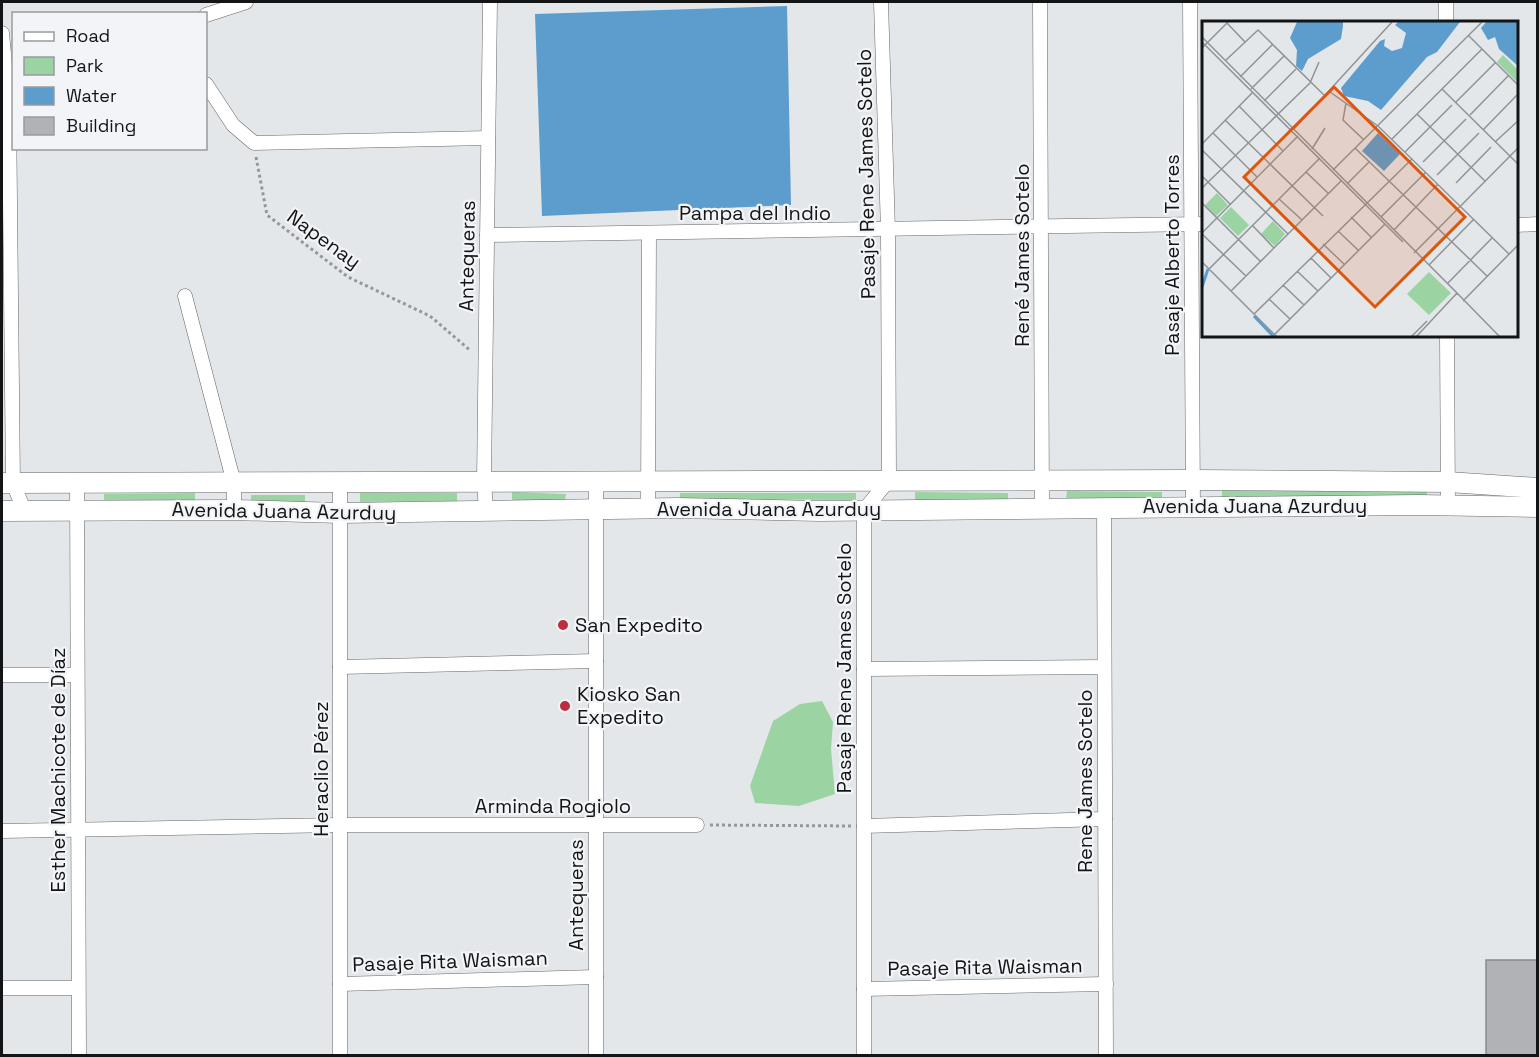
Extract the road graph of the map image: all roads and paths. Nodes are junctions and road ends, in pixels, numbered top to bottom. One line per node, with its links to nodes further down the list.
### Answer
1 (246, 2): 7 (street)
2 (490, 2): 13 (street, Antequeras)
3 (881, 2): 19 (street, Pasaje Rene James Sotelo)
4 (1040, 2): 18 (street, René James Sotelo)
5 (1190, 2): 15 (street, Pasaje Alberto Torres)
6 (1446, 2): 8 (street)
7 (207, 15)
8 (1446, 21)
9 (2, 33): 10 (street)
10 (9, 53): 12 (street)
11 (207, 85): 14 (street)
12 (5, 107): 32 (street)
13 (488, 138): 14 (street); 21 (street, Antequeras)
14 (254, 143): 24 (path, Napenay)
15 (1197, 224): 18 (street, Pampa del Indio); 27 (street, Pasaje Alberto Torres)
16 (1538, 224): 17 (street)
17 (1518, 225)
18 (1041, 226): 19 (street, Pampa del Indio); 26 (street, René James Sotelo)
19 (888, 231): 20 (street, Pampa del Indio); 25 (street, Pasaje Rene James Sotelo)
20 (649, 233): 21 (street, Pampa del Indio); 30 (street)
21 (487, 235): 24 (street, Antequeras)
22 (185, 296): 33 (street)
23 (1447, 338): 31 (street)
24 (485, 364): 28 (street, Antequeras)
25 (889, 480): 26 (main road, Avenida Juana Azurduy); 30 (main road, Avenida Juana Azurduy); 46 (street)
26 (1042, 480): 27 (main road, Avenida Juana Azurduy); 43 (street, René James Sotelo)
27 (1193, 480): 31 (main road, Avenida Juana Azurduy); 40 (street, Pasaje Alberto Torres)
28 (484, 481): 29 (main road, Avenida Juana Azurduy); 34 (main road, Avenida Juana Azurduy); 49 (street, Antequeras)
29 (596, 482): 30 (main road, Avenida Juana Azurduy); 41 (street, Antequeras)
30 (648, 482): 42 (street)
31 (1448, 482): 36 (main road, Avenida Juana Azurduy); 38 (street)
32 (7, 483): 35 (main road, Avenida Juana Azurduy); 44 (street)
33 (234, 483): 34 (main road, Avenida Juana Azurduy); 35 (main road, Avenida Juana Azurduy); 45 (street)
34 (340, 483): 50 (street, Heraclio Pérez)
35 (77, 484): 48 (street, Esther Machicote de Díaz)
36 (1538, 488)
37 (1104, 507): 40 (main road, Avenida Juana Azurduy); 43 (main road, Avenida Juana Azurduy); 53 (street, Rene James Sotelo)
38 (1448, 507): 39 (main road, Avenida Juana Azurduy); 40 (main road, Avenida Juana Azurduy)
39 (1538, 507)
40 (1193, 508)
41 (597, 509): 42 (main road, Avenida Juana Azurduy); 49 (main road, Avenida Juana Azurduy); 51 (street, Antequeras)
42 (648, 509): 46 (main road, Avenida Juana Azurduy)
43 (1042, 509): 46 (main road, Avenida Juana Azurduy)
44 (24, 510): 47 (main road, Avenida Juana Azurduy); 48 (main road, Avenida Juana Azurduy)
45 (234, 510): 48 (main road, Avenida Juana Azurduy); 50 (main road, Avenida Juana Azurduy)
46 (864, 510): 54 (street, Pasaje Rene James Sotelo)
47 (2, 511)
48 (79, 511): 56 (street, Esther Machicote de Díaz)
49 (486, 511): 50 (main road, Avenida Juana Azurduy)
50 (340, 513): 52 (street, Heraclio Pérez)
51 (596, 661): 52 (street); 60 (street, Antequeras)
52 (340, 667): 58 (street, Heraclio Pérez)
53 (1104, 667): 54 (street); 57 (street, Rene James Sotelo)
54 (864, 669): 61 (street, Pasaje Rene James Sotelo)
55 (2, 675): 56 (street)
56 (76, 675): 62 (street, Esther Machicote de Díaz)
57 (1105, 819): 61 (street); 66 (street, Rene James Sotelo)
58 (340, 825): 60 (street, Arminda Rogiolo); 62 (street, Arminda Rogiolo); 65 (street, Heraclio Pérez)
59 (697, 825): 60 (street, Arminda Rogiolo); 61 (path)
60 (596, 826): 64 (street, Antequeras)
61 (864, 826): 69 (street, Pasaje Rene James Sotelo)
62 (78, 830): 63 (street, Arminda Rogiolo); 68 (street, Esther Machicote de Díaz)
63 (2, 831)
64 (596, 977): 65 (street, Pasaje Rita Waisman); 72 (street, Antequeras)
65 (340, 984): 71 (street, Heraclio Pérez)
66 (1106, 984): 69 (street, Pasaje Rita Waisman); 74 (street, Rene James Sotelo)
67 (2, 988): 68 (street)
68 (78, 988): 70 (street, Esther Machicote de Díaz)
69 (864, 989): 73 (street, Pasaje Rene James Sotelo)
70 (80, 1056)
71 (340, 1056)
72 (596, 1056)
73 (864, 1056)
74 (1106, 1056)

